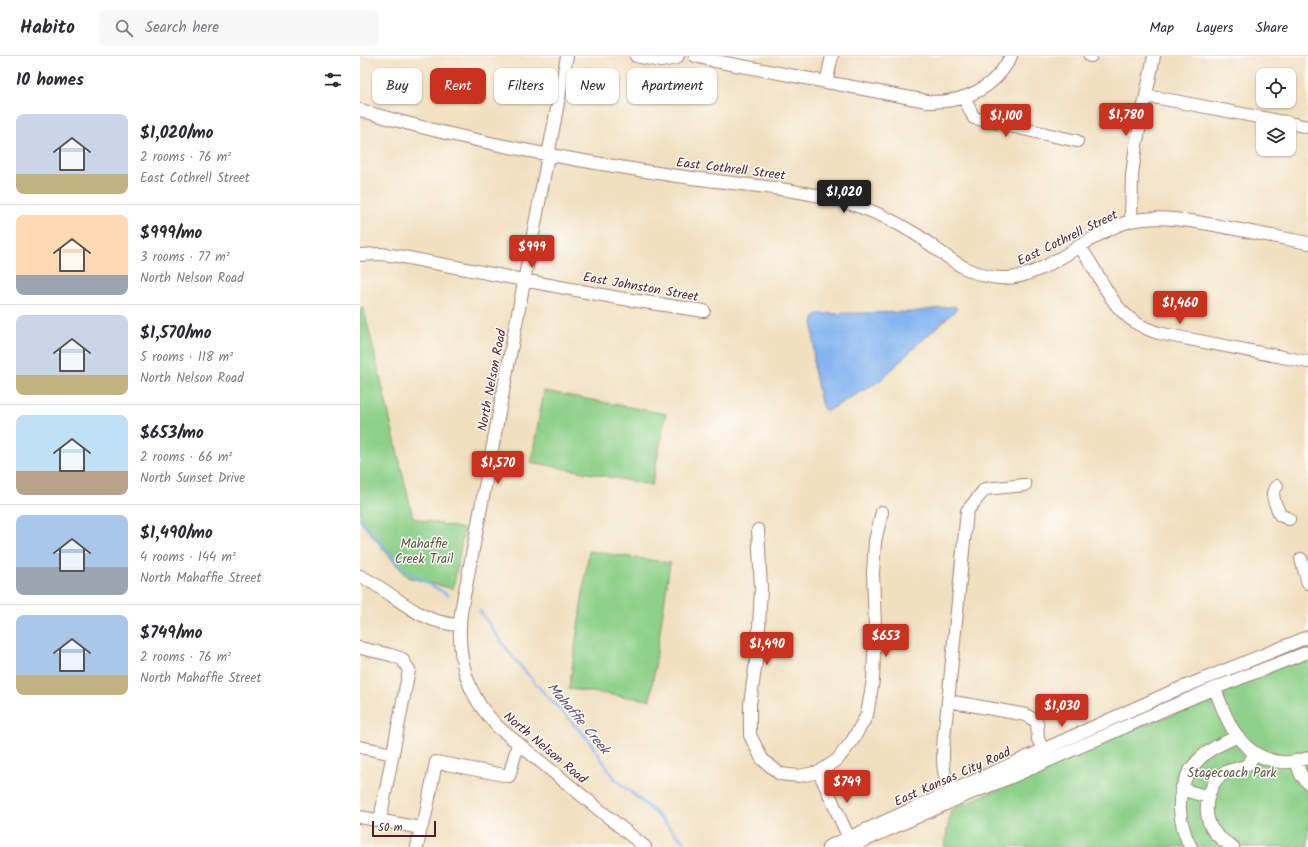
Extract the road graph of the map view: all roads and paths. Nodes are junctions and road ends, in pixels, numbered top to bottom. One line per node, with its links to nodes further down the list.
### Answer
1 (567, 56): 16 (street, North Nelson Road)
2 (636, 56): 3 (street)
3 (678, 56)
4 (695, 56): 8 (street)
5 (832, 56): 8 (street)
6 (1154, 56): 9 (street)
7 (1010, 59): 10 (street)
8 (826, 82): 10 (street)
9 (1146, 97): 12 (street); 17 (street)
10 (964, 98): 15 (street)
11 (360, 110): 16 (street, East Cothrell Street)
12 (1256, 117)
13 (1296, 124): 14 (street)
14 (1308, 127)
15 (1077, 141)
16 (549, 154): 19 (street, East Cothrell Street); 21 (street, North Nelson Road)
17 (1131, 221): 18 (street, East Cothrell Street); 19 (street, East Cothrell Street)
18 (1308, 243)
19 (1079, 246): 23 (street)
20 (360, 255): 21 (street, East Johnston Street)
21 (525, 280): 22 (street, East Johnston Street); 32 (street, North Nelson Road)
22 (704, 311)
23 (1308, 362)
24 (1025, 485): 37 (street)
25 (1277, 486): 27 (street)
26 (882, 512): 46 (street)
27 (1289, 519)
28 (758, 530): 46 (street)
29 (1301, 559): 31 (street)
30 (360, 576): 32 (street)
31 (1308, 583)
32 (460, 625): 39 (street, North Nelson Road)
33 (1308, 637): 41 (street, East Kansas City Road)
34 (360, 648): 43 (street)
35 (1308, 652): 36 (street, East Kansas City Road)
36 (1215, 688): 38 (street); 49 (street, East Kansas City Road)
37 (948, 701): 41 (street); 49 (street)
38 (1236, 736): 42 (street); 48 (street)
39 (518, 744): 53 (street); 56 (street, North Nelson Road)
40 (360, 747): 43 (street)
41 (1043, 750): 49 (street, East Kansas City Road)
42 (1255, 753): 45 (street); 50 (street)
43 (393, 754): 52 (street)
44 (1308, 758): 45 (street)
45 (1296, 761): 47 (street)
46 (820, 772): 54 (street)
47 (1308, 783)
48 (1181, 789): 50 (street); 58 (street)
49 (957, 794): 54 (street, East Kansas City Road)
50 (1208, 796): 59 (street)
51 (360, 817): 52 (street)
52 (380, 820): 53 (street)
53 (421, 828): 55 (street)
54 (850, 844): 57 (street, East Kansas City Road)
55 (417, 847)
56 (645, 847)
57 (828, 847)
58 (1191, 847)
59 (1233, 847)

